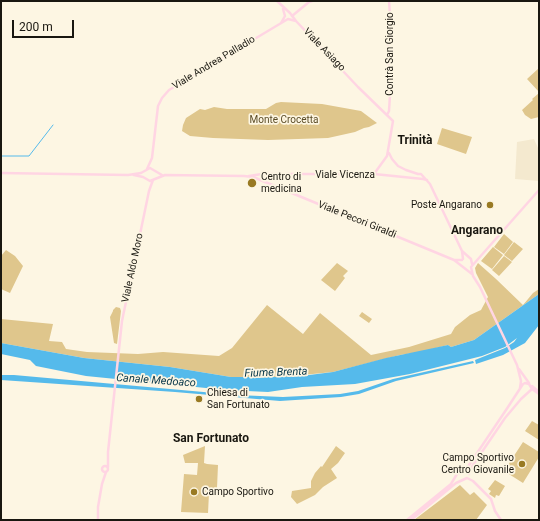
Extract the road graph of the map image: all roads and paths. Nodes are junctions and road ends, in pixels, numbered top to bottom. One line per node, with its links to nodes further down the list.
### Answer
1 (276, 1): 5 (main road, Viale Asiago)
2 (308, 1): 3 (main road); 6 (main road, Viale Andrea Palladio)
3 (312, 1)
4 (389, 1): 11 (main road, Contrà San Giorgio)
5 (282, 7): 7 (main road, Viale Asiago); 8 (main road, Viale Asiago)
6 (300, 9): 7 (main road); 9 (main road, Viale Andrea Palladio)
7 (289, 13): 8 (main road); 9 (main road, Viale Asiago)
8 (285, 15): 9 (main road, Viale Asiago); 10 (main road, Viale Andrea Palladio)
9 (290, 17): 10 (main road, Viale Andrea Palladio); 12 (main road, Viale Asiago)
10 (280, 24): 15 (main road, Viale Andrea Palladio)
11 (389, 106): 12 (main road, Contrà San Giorgio); 13 (main road, Contrà San Giorgio)
12 (384, 113): 13 (main road)
13 (388, 115): 14 (main road, Contrà San Giorgio)
14 (388, 152): 16 (main road, Contrà San Giorgio); 17 (main road)
15 (152, 158): 18 (main road, Viale Andrea Palladio); 19 (main road, Viale Andrea Palladio)
16 (386, 158): 17 (main road); 22 (main road, Contrà San Giorgio)
17 (392, 159): 23 (main road)
18 (146, 170): 19 (main road); 21 (main road); 29 (main road)
19 (155, 170): 24 (main road); 30 (main road)
20 (1, 173): 21 (main road)
21 (134, 174): 29 (main road)
22 (374, 174): 28 (main road, Viale Vicenza); 32 (main road, Viale Vicenza)
23 (418, 174): 26 (main road); 28 (main road)
24 (165, 175): 27 (main road); 30 (main road)
25 (266, 175): 27 (main road, Viale Vicenza); 31 (main road); 32 (main road, Viale Vicenza)
26 (422, 175): 28 (main road); 33 (main road)
27 (248, 176): 31 (main road)
28 (419, 178): 33 (main road, Viale Vicenza)
29 (146, 179): 30 (main road); 34 (main road)
30 (154, 179): 34 (main road, Viale Aldo Moro)
31 (261, 179): 32 (main road, Viale Pecori Giraldi); 32 (main road)
32 (270, 179): 39 (main road, Viale Pecori Giraldi)
33 (427, 180): 36 (main road)
34 (150, 187): 53 (main road, Viale Aldo Moro)
35 (539, 190): 40 (main road)
36 (462, 251): 37 (main road); 38 (main road)
37 (462, 259): 38 (main road, Viale Pecori Giraldi); 39 (main road, Viale Pecori Giraldi); 42 (main road)
38 (470, 259): 40 (main road, Viale Pecori Giraldi); 41 (main road)
39 (454, 260): 42 (main road, Viale Pecori Giraldi)
40 (476, 260): 41 (main road)
41 (471, 266): 42 (main road); 43 (main road)
42 (464, 267): 43 (main road, Viale Pecori Giraldi)
43 (472, 275): 44 (main road)
44 (517, 365): 45 (main road); 47 (main road)
45 (518, 370): 46 (main road); 48 (main road)
46 (522, 384): 47 (main road); 48 (main road)
47 (531, 385): 49 (main road); 50 (main road)
48 (520, 388): 51 (main road)
49 (532, 389): 50 (main road); 52 (main road)
50 (539, 393)
51 (516, 395): 52 (main road); 56 (main road)
52 (521, 399): 58 (main road)
53 (108, 452): 54 (main road); 55 (main road)
54 (104, 466): 55 (main road); 57 (main road)
55 (108, 467): 57 (main road)
56 (465, 471): 58 (main road); 59 (main road)
57 (105, 472): 61 (main road)
58 (468, 476): 60 (main road); 64 (main road)
59 (456, 477): 60 (main road); 62 (main road)
60 (460, 481): 63 (main road)
61 (98, 520)
62 (407, 520)
63 (411, 520)
64 (501, 520)

